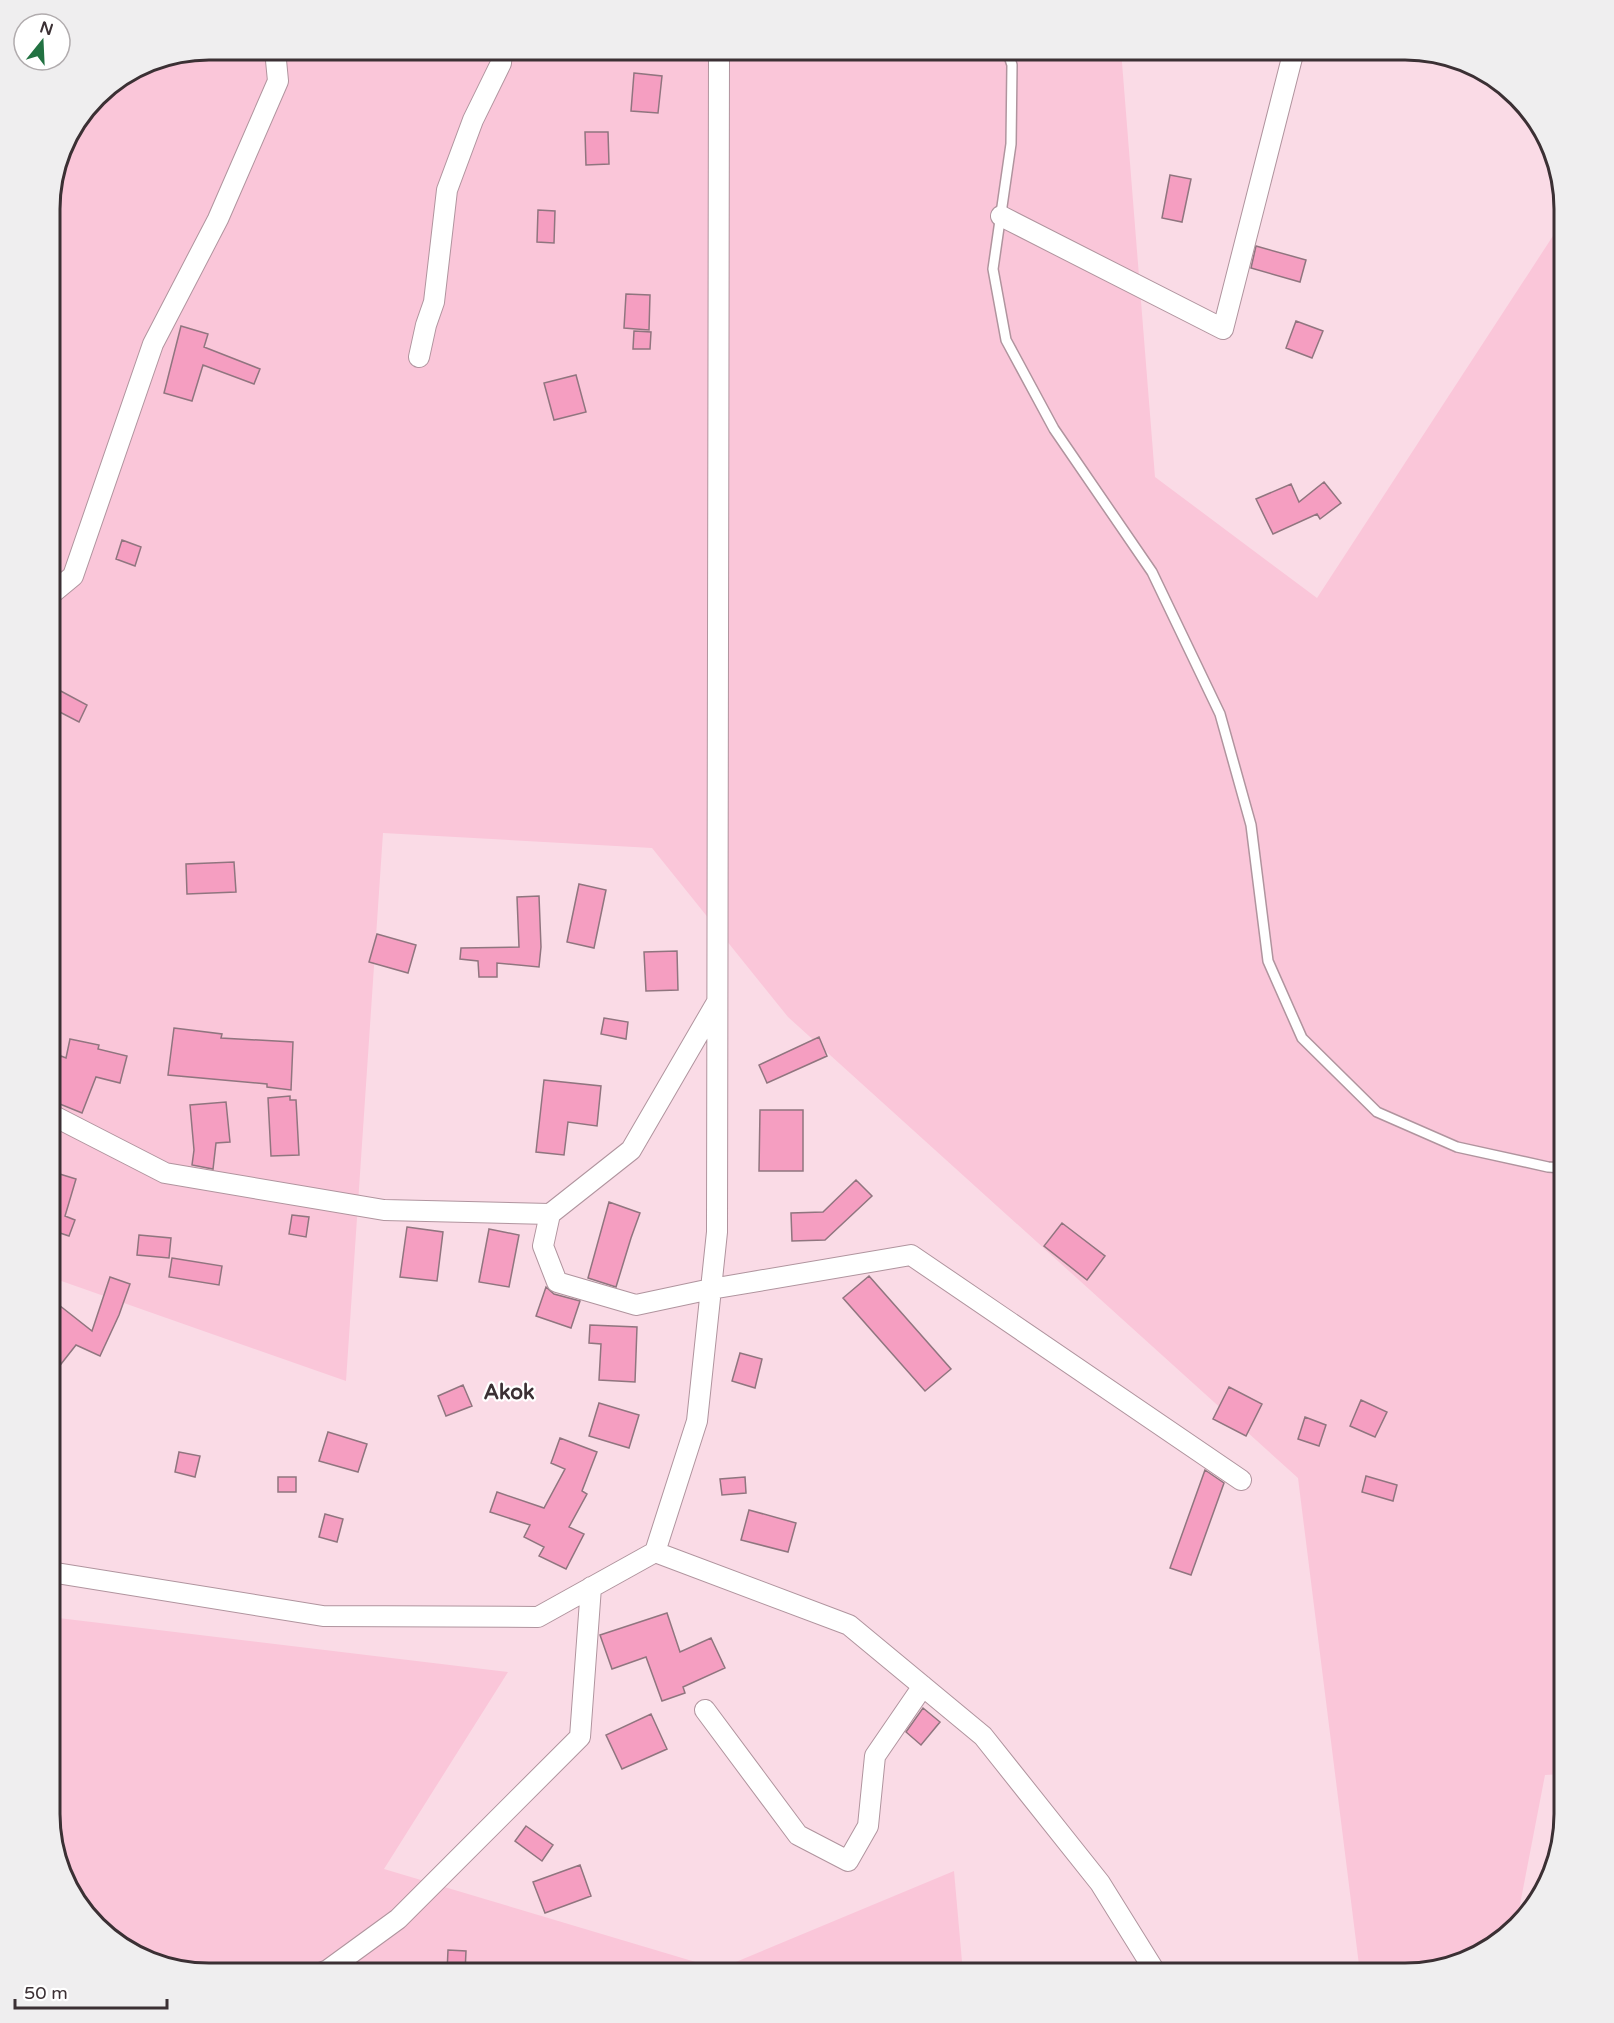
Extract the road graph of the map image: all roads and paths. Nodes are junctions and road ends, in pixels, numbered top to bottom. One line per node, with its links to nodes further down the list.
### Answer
1 (276, 60): 8 (street)
2 (501, 60): 7 (street)
3 (719, 60): 9 (street)
4 (1010, 60): 6 (lane)
5 (1291, 60): 6 (street)
6 (1001, 216): 11 (lane)
7 (420, 357)
8 (60, 587)
9 (717, 1002): 12 (street); 13 (street)
10 (60, 1119): 12 (street)
11 (1554, 1167)
12 (550, 1215): 13 (street)
13 (711, 1288): 14 (street); 15 (street)
14 (1241, 1479)
15 (655, 1552): 17 (street); 18 (street)
16 (60, 1574): 17 (street)
17 (591, 1587): 20 (street)
18 (923, 1686): 19 (street); 21 (street)
19 (705, 1710)
20 (338, 1963)
21 (1149, 1963)

